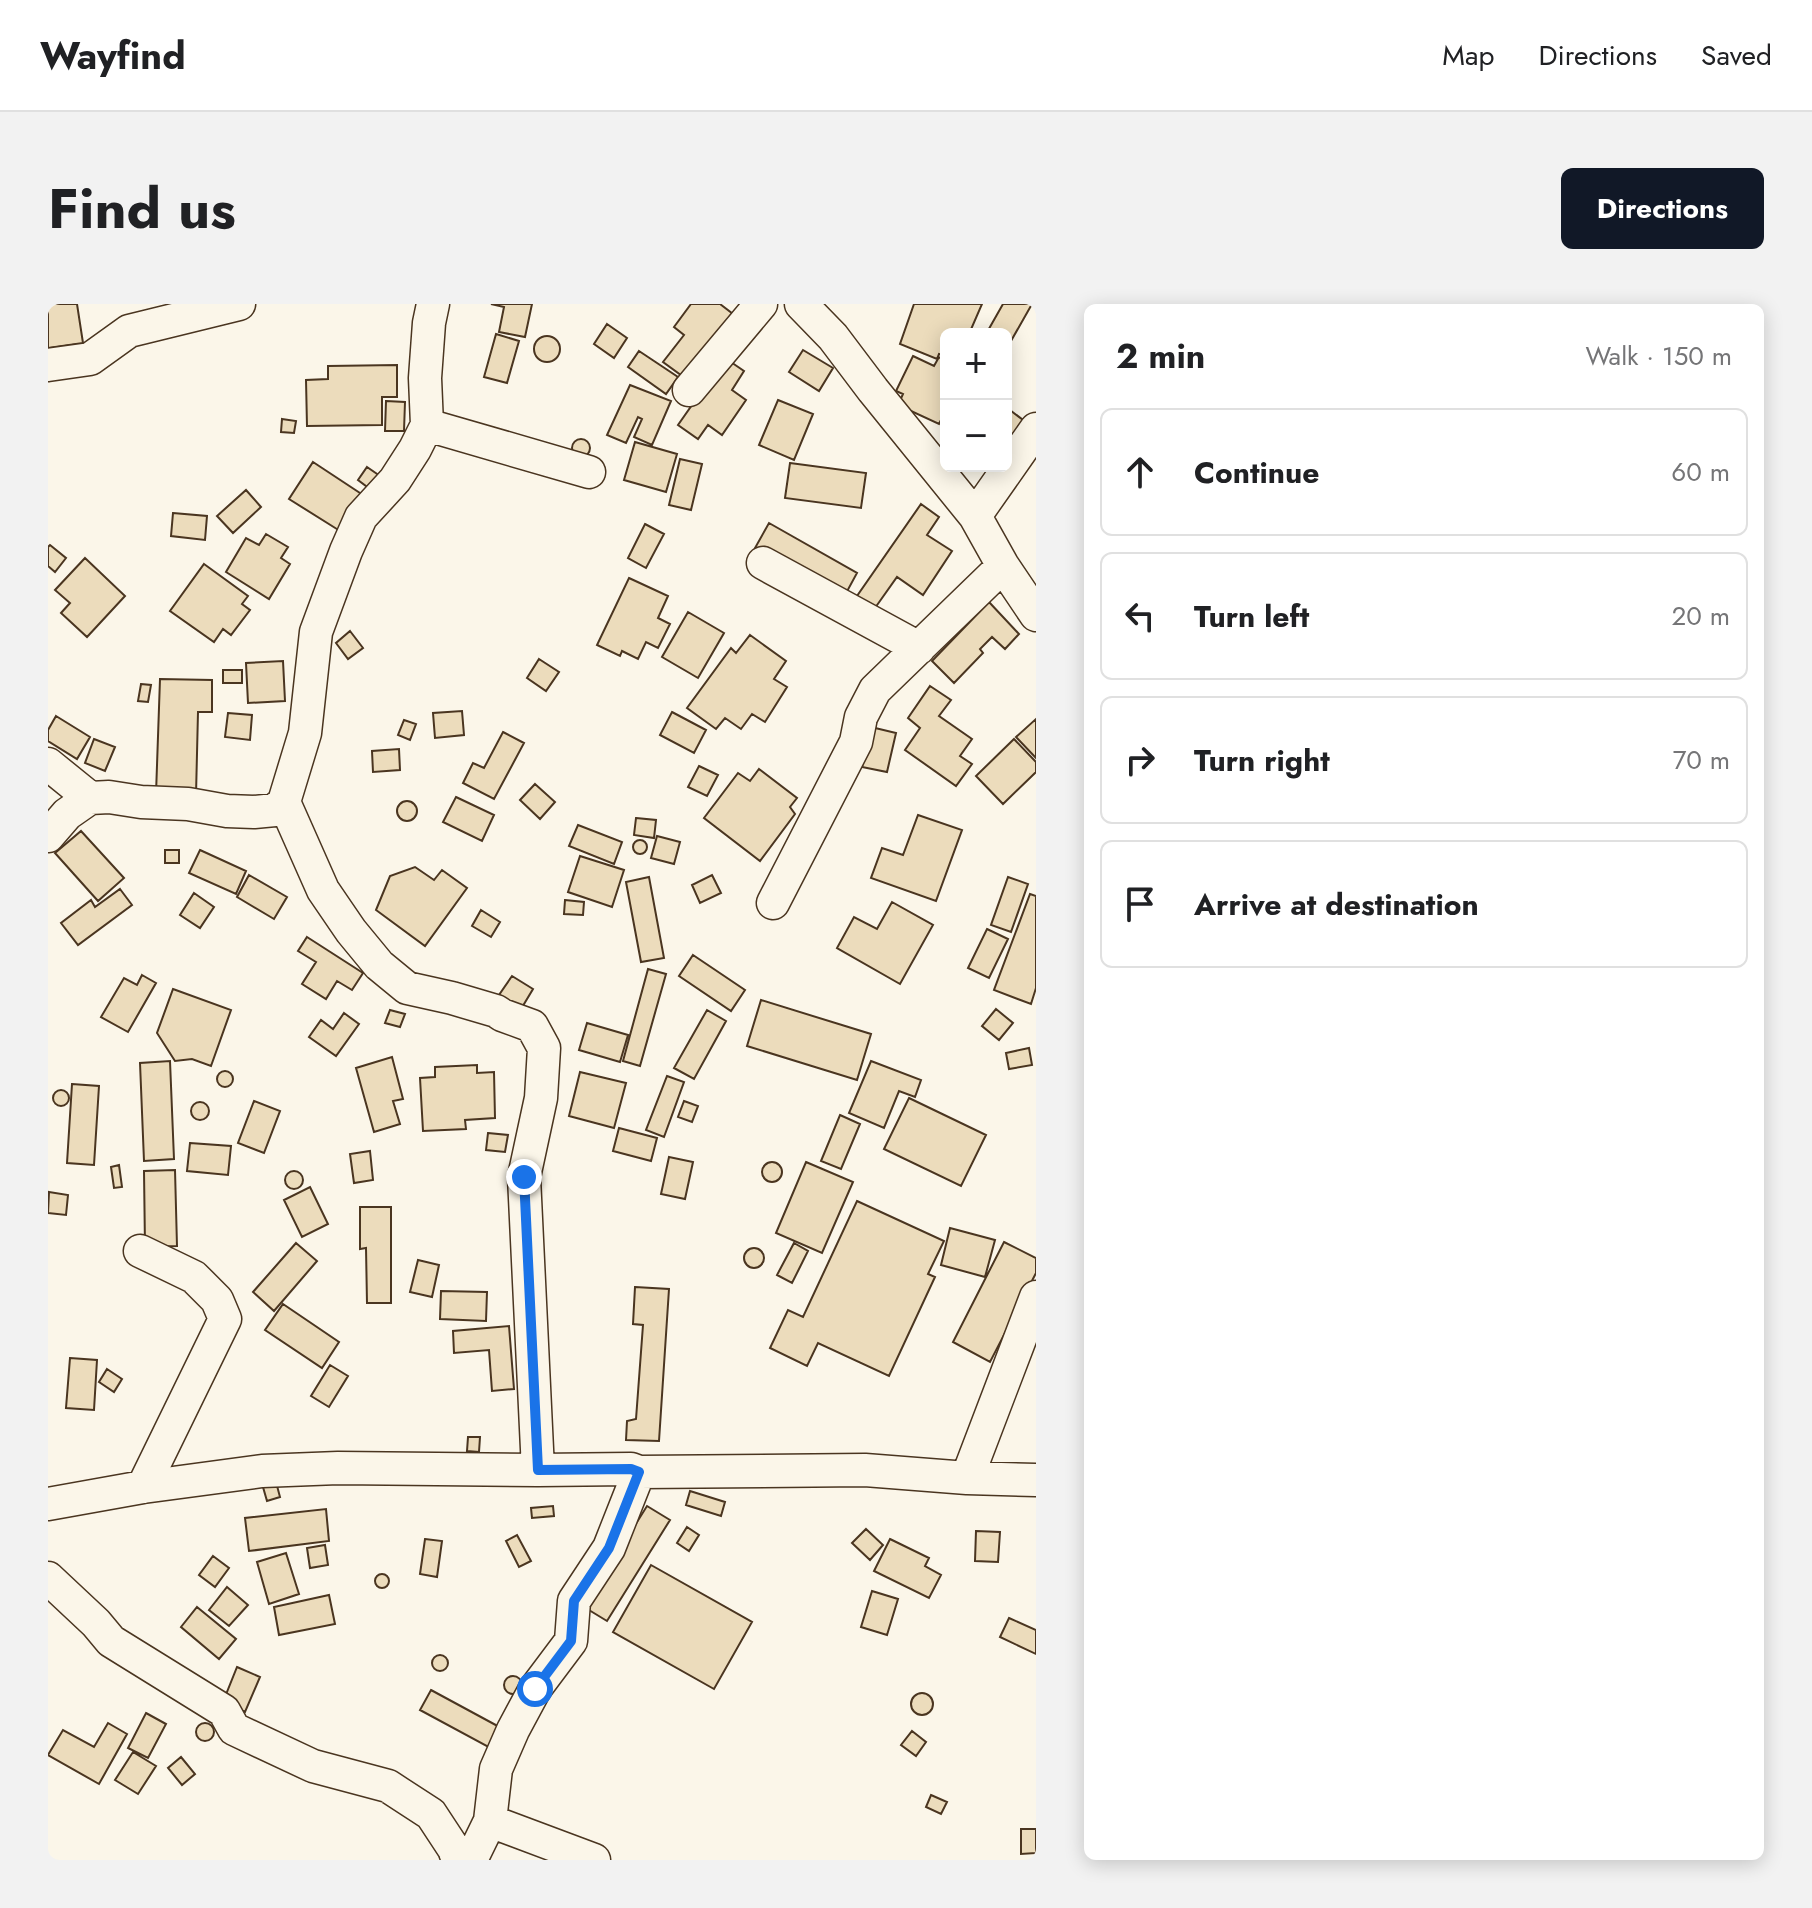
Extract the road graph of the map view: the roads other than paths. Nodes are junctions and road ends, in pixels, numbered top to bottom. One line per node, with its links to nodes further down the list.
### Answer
1 (239, 304): 5 (street)
2 (433, 304): 8 (street)
3 (761, 304): 7 (street)
4 (801, 304): 11 (street)
5 (128, 317): 6 (street)
6 (48, 365)
7 (689, 390)
8 (427, 425): 10 (street); 18 (street)
9 (1036, 429): 11 (street)
10 (589, 472)
11 (975, 516): 13 (street)
12 (763, 563): 15 (street)
13 (1003, 566): 14 (street); 15 (street)
14 (1036, 615)
15 (919, 648): 20 (street)
16 (48, 764): 17 (street)
17 (90, 798): 18 (street); 19 (street)
18 (284, 802): 23 (street)
19 (48, 836)
20 (773, 903)
21 (140, 1251): 27 (street)
22 (1036, 1297): 25 (street)
23 (538, 1470): 24 (street); 27 (street)
24 (639, 1472): 25 (street); 30 (street)
25 (967, 1478): 26 (street)
26 (1036, 1480)
27 (143, 1487): 28 (street)
28 (48, 1504)
29 (48, 1578): 31 (street)
30 (490, 1821): 32 (street); 33 (street)
31 (458, 1860)
32 (471, 1860)
33 (594, 1860)

